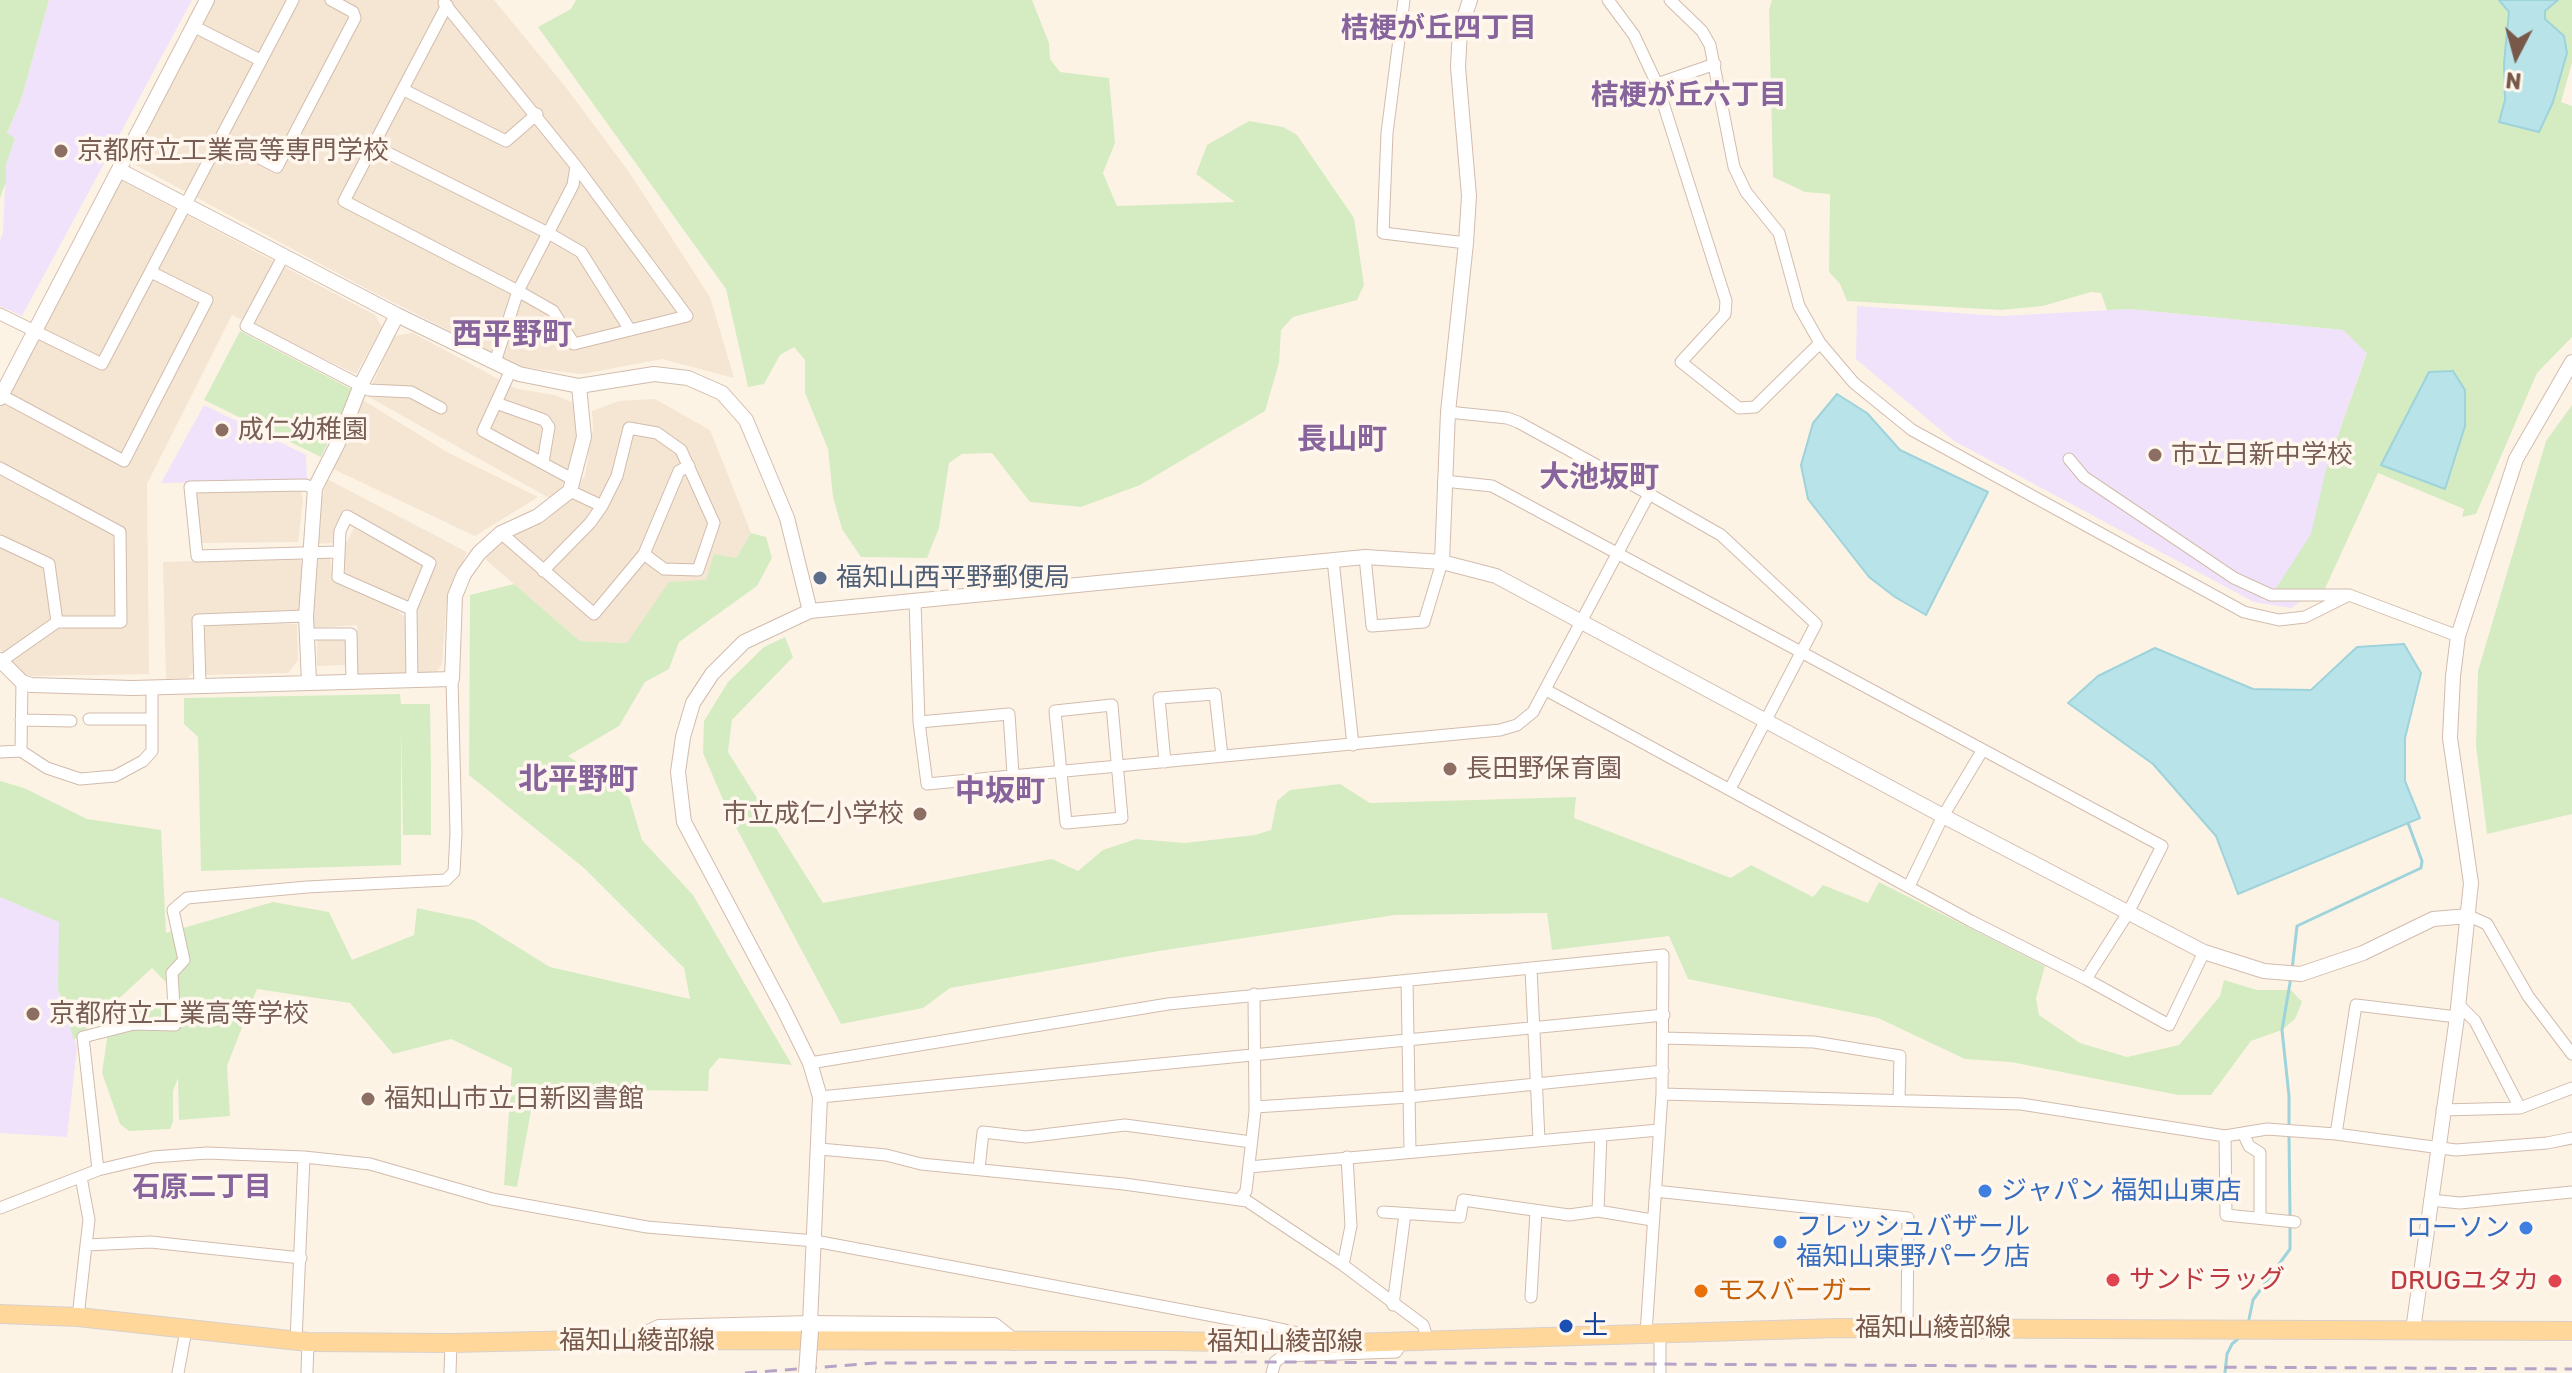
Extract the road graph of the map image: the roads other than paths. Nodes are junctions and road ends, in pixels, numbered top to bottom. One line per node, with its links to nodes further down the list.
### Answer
1 (207, 0): 9 (street)
2 (293, 0): 10 (street)
3 (331, 0): 15 (street)
4 (1404, 0): 21 (street)
5 (1470, 0): 21 (street)
6 (1608, 0): 12 (street)
7 (1670, 0): 11 (street)
8 (444, 3): 13 (street); 14 (street)
9 (193, 26): 10 (street); 18 (street)
10 (260, 60): 15 (street)
11 (1715, 64): 12 (street); 29 (street)
12 (1657, 84): 29 (street)
13 (404, 90): 14 (street); 16 (street)
14 (537, 114): 17 (street)
15 (221, 138): 19 (street)
16 (374, 146): 20 (street); 24 (street)
17 (576, 166): 20 (street); 27 (street)
18 (119, 170): 19 (street); 28 (street)
19 (186, 204): 22 (street); 23 (street)
20 (550, 234): 24 (street); 27 (street)
21 (1466, 243): 38 (street)
22 (284, 255): 26 (street); 33 (street)
23 (151, 272): 28 (street); 35 (street)
24 (518, 291): 27 (street); 30 (street)
25 (0, 314): 28 (street)
26 (397, 315): 30 (street); 33 (street)
27 (630, 330)
28 (33, 332): 35 (street)
29 (1820, 343): 58 (street)
30 (495, 362): 32 (street)
31 (2572, 362): 66 (street)
32 (511, 370): 34 (street); 36 (street)
33 (361, 385): 37 (street); 45 (street)
34 (579, 386): 44 (street); 61 (street)
35 (1, 396)
36 (496, 403): 40 (street); 40 (street)
37 (441, 408)
38 (1448, 412): 43 (street); 46 (street)
39 (2069, 459): 58 (street)
40 (543, 462): 44 (street)
41 (689, 466): 47 (street); 52 (street); 52 (street)
42 (0, 468): 64 (street)
43 (1444, 481): 53 (street); 56 (street)
44 (572, 486): 47 (street); 48 (street)
45 (315, 488): 50 (street); 50 (street)
46 (1649, 494): 53 (street); 67 (street)
47 (602, 506): 57 (street)
48 (501, 533): 57 (street); 69 (street)
49 (0, 541): 64 (street)
50 (309, 552): 51 (street); 62 (street)
51 (337, 552): 60 (street); 60 (street)
52 (644, 554): 57 (street)
53 (1617, 555): 63 (street); 67 (street)
54 (1365, 557): 55 (street); 56 (street); 56 (street)
55 (1333, 560): 59 (street); 83 (street)
56 (1442, 562): 63 (street)
57 (543, 571)
58 (2349, 595): 66 (street)
59 (915, 601): 61 (street); 82 (street)
60 (411, 609): 71 (street)
61 (810, 611): 109 (street)
62 (306, 616): 65 (street); 74 (street)
63 (1580, 621): 76 (street); 80 (street)
64 (57, 622): 68 (street)
65 (307, 634): 70 (street); 73 (street)
66 (2458, 636): 96 (street)
67 (1802, 653): 80 (street); 85 (street)
68 (0, 661): 72 (street)
69 (452, 679): 71 (street); 135 (street)
70 (352, 681): 71 (street); 73 (street)
71 (412, 681)
72 (22, 682): 75 (street); 79 (street)
73 (309, 682): 74 (street)
74 (200, 685): 75 (street)
75 (152, 687): 78 (street)
76 (1546, 690): 83 (street); 92 (street)
77 (89, 719): 78 (street)
78 (152, 719): 84 (street)
79 (21, 720): 81 (street); 84 (street)
80 (1765, 720): 92 (street); 93 (street)
81 (71, 721)
82 (919, 722): 91 (street); 91 (street)
83 (1353, 745): 87 (street)
84 (21, 751): 86 (street)
85 (1982, 751): 93 (street); 95 (street)
86 (0, 752)
87 (1222, 756): 88 (street); 88 (street)
88 (1165, 762): 89 (street)
89 (1118, 766): 90 (street); 90 (street); 90 (street)
90 (1059, 771): 91 (street)
91 (1013, 774)
92 (1730, 789): 94 (street)
93 (1943, 816): 94 (street); 95 (street)
94 (1909, 886): 99 (street)
95 (2128, 913): 97 (street); 99 (street)
96 (2469, 916): 97 (street); 102 (street); 107 (street)
97 (2204, 952): 99 (street)
98 (1531, 968): 100 (street); 103 (street); 104 (street)
99 (2086, 979)
100 (1407, 980): 101 (street); 106 (street)
101 (1254, 994): 108 (street); 109 (street)
102 (2458, 1011): 118 (street); 119 (street); 122 (street)
103 (1664, 1015): 104 (street); 105 (street)
104 (1533, 1028): 106 (street); 111 (street)
105 (1663, 1038): 110 (street); 116 (street)
106 (1408, 1039): 108 (street); 115 (street)
107 (2572, 1054)
108 (1254, 1055): 114 (street); 117 (street)
109 (810, 1063): 114 (street)
110 (1663, 1071): 111 (street); 113 (street)
111 (1535, 1085): 115 (street); 126 (street)
112 (2572, 1088): 118 (street)
113 (1662, 1094): 116 (street); 120 (street)
114 (820, 1097): 129 (street)
115 (1409, 1097): 117 (street); 130 (street)
116 (1899, 1100): 124 (street)
117 (1255, 1107): 127 (street)
118 (2520, 1108): 119 (street)
119 (2442, 1110): 128 (street)
120 (1659, 1130): 123 (street); 137 (street)
121 (2243, 1133): 122 (street); 124 (street); 146 (street)
122 (2336, 1134): 128 (street)
123 (1601, 1135): 126 (street); 143 (street)
124 (2225, 1136): 146 (street)
125 (2572, 1138): 128 (street)
126 (1539, 1140): 130 (street)
127 (1251, 1142): 133 (street); 134 (street)
128 (2438, 1146): 140 (street)
129 (820, 1149): 134 (street); 149 (street)
130 (1410, 1151): 132 (street)
131 (304, 1157): 135 (street); 149 (street); 151 (street)
132 (1347, 1157): 133 (street); 152 (street)
133 (1249, 1167): 139 (street)
134 (979, 1169): 139 (street)
135 (98, 1170): 136 (street)
136 (81, 1177): 141 (street); 150 (street)
137 (1655, 1191): 147 (street); 158 (street)
138 (2572, 1192): 140 (street)
139 (1240, 1199): 152 (street)
140 (2430, 1200): 160 (street)
141 (0, 1208)
142 (1536, 1211): 143 (street); 145 (street); 153 (street)
143 (1598, 1211): 147 (street)
144 (1383, 1212): 145 (street)
145 (1405, 1214): 154 (street)
146 (2260, 1218): 148 (street)
147 (1652, 1220): 162 (street)
148 (2295, 1222)
149 (815, 1241): 157 (street); 169 (street)
150 (86, 1245): 151 (street); 156 (street)
151 (301, 1258): 164 (street)
152 (1343, 1265): 154 (street)
153 (1531, 1297)
154 (1393, 1305): 163 (street)
155 (0, 1314): 156 (main road, 福知山綾部線)
156 (78, 1317): 159 (main road, 福知山綾部線)
157 (810, 1328): 166 (main road); 167 (main road); 173 (main road, bridge)
158 (1907, 1328): 160 (main road, 福知山綾部線); 162 (main road, 福知山綾部線)
159 (186, 1330): 164 (main road, 福知山綾部線); 170 (street)
160 (2413, 1330): 161 (main road, 福知山綾部線)
161 (2572, 1331)
162 (1653, 1333): 163 (main road, 福知山綾部線); 175 (street)
163 (1428, 1340): 165 (main road, 福知山綾部線)
164 (302, 1341): 168 (main road, 福知山綾部線); 171 (street)
165 (1403, 1341): 169 (main road, 福知山綾部線); 174 (street)
166 (631, 1342): 167 (main road, 福知山綾部線); 168 (main road, 福知山綾部線)
167 (1014, 1342): 169 (main road, 福知山綾部線)
168 (451, 1343): 172 (street)
169 (1319, 1344)
170 (178, 1373)
171 (307, 1373)
172 (450, 1373)
173 (807, 1373)
174 (1272, 1373)
175 (1660, 1373)

